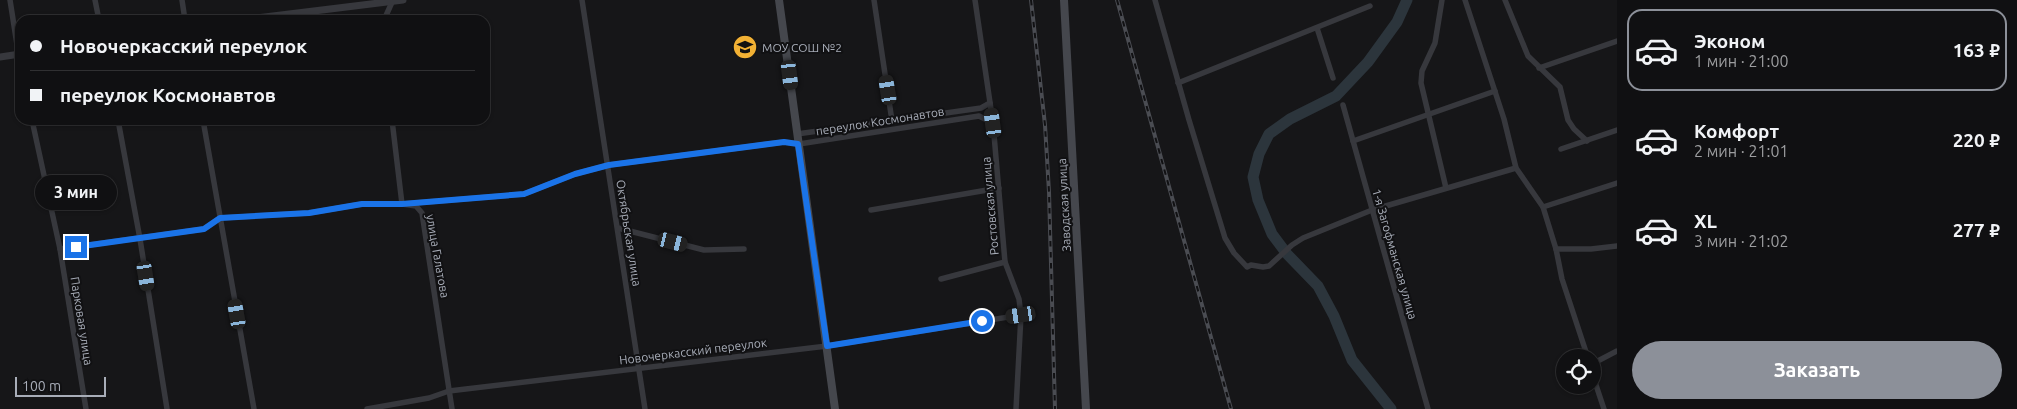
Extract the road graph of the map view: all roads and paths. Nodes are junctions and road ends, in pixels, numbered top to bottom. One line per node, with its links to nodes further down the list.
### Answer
1 (10, 0): 21 (street)
2 (95, 0): 16 (street)
3 (182, 0): 17 (street)
4 (404, 0): 14 (street)
5 (582, 0): 44 (street, Октябрьская улица)
6 (779, 0): 39 (main road)
7 (874, 0): 32 (street)
8 (976, 0): 29 (street, Ростовская улица)
9 (1064, 0): 78 (main road, Заводская улица)
10 (1155, 0): 27 (street)
11 (1442, 0): 31 (street)
12 (1466, 0): 28 (street)
13 (1505, 0): 25 (street)
14 (393, 1): 18 (street); 19 (street)
15 (1370, 6): 20 (street)
16 (98, 15)
17 (184, 15)
18 (281, 15)
19 (386, 15)
20 (1317, 28): 26 (street); 27 (street)
21 (15, 30)
22 (1617, 41): 25 (street)
23 (15, 55): 24 (street)
24 (0, 58)
25 (1539, 68): 41 (street)
26 (1333, 78)
27 (1178, 83): 52 (street)
28 (1495, 91): 31 (street); 45 (street)
29 (990, 103): 32 (street); 33 (street, Ростовская улица)
30 (1343, 105): 40 (street, 1-я Загофманская улица)
31 (1430, 115): 40 (street); 48 (street)
32 (892, 121): 39 (street)
33 (993, 123): 42 (street, переулок Космонавтов); 47 (street, Ростовская улица)
34 (33, 125): 57 (street, Парковая улица)
35 (119, 125): 55 (street)
36 (204, 125): 53 (street)
37 (393, 125): 49 (street)
38 (1617, 130): 41 (street)
39 (797, 134): 42 (main road)
40 (1353, 141): 52 (street, 1-я Загофманская улица)
41 (1587, 141): 43 (street)
42 (798, 144): 44 (street, переулок Космонавтов); 63 (main road)
43 (1561, 149)
44 (609, 165): 49 (street, переулок Космонавтов); 54 (street, Октябрьская улица)
45 (1516, 168): 48 (street); 50 (street)
46 (1617, 183): 50 (street)
47 (999, 188): 51 (street); 60 (street, Ростовская улица)
48 (1446, 188): 52 (street)
49 (402, 204): 53 (street, переулок Космонавтов); 68 (street, улица Галатова)
50 (1543, 207): 59 (street)
51 (871, 210)
52 (1372, 210): 79 (street, 1-я Загофманская улица)
53 (220, 218): 55 (street, переулок Космонавтов); 72 (street)
54 (618, 228): 58 (street); 67 (street, Октябрьская улица)
55 (140, 239): 57 (street, переулок Космонавтов); 71 (street)
56 (1617, 246): 59 (street)
57 (60, 249): 70 (street, Парковая улица)
58 (744, 249)
59 (1556, 249): 64 (street)
60 (1005, 262): 61 (street); 62 (street, Ростовская улица)
61 (941, 278)
62 (1021, 315): 63 (street, Новочеркасский переулок); 77 (street, Ростовская улица)
63 (827, 346): 67 (street, Новочеркасский переулок); 76 (main road)
64 (1585, 349)
65 (1617, 351): 66 (street)
66 (1601, 359)
67 (640, 368): 68 (street, Новочеркасский переулок); 75 (street, Октябрьская улица)
68 (449, 391): 73 (street, Новочеркасский переулок); 74 (street, улица Галатова)
69 (1599, 394): 80 (street)
70 (86, 409)
71 (167, 409)
72 (254, 409)
73 (368, 409)
74 (452, 409)
75 (645, 409)
76 (836, 409)
77 (1016, 409)
78 (1086, 409)
79 (1428, 409)
80 (1604, 409)

